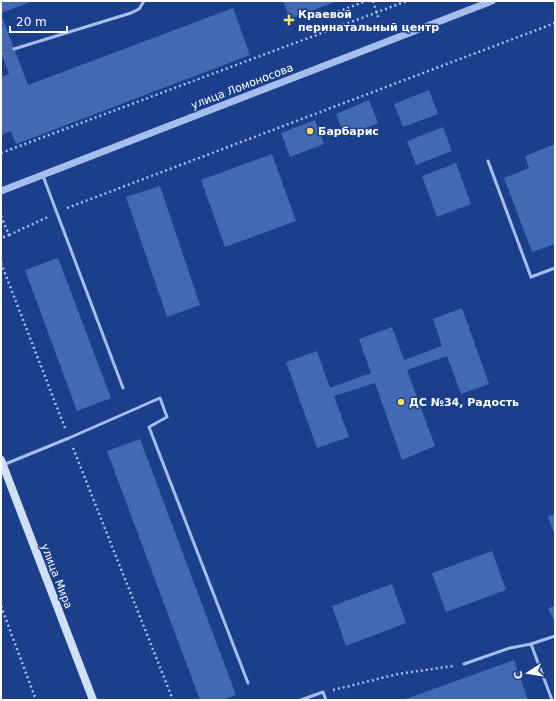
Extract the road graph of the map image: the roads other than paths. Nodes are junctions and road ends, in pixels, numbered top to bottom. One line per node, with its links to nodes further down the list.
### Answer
1 (144, 1): 3 (lane)
2 (492, 1): 5 (street, улица Ломоносова)
3 (14, 49)
4 (488, 161): 7 (lane)
5 (43, 175): 6 (street, улица Ломоносова); 8 (lane)
6 (1, 191)
7 (555, 268)
8 (122, 388)
9 (2, 462): 13 (lane); 14 (main road, улица Мира)
10 (555, 636): 11 (lane)
11 (531, 644): 12 (lane); 17 (lane)
12 (464, 664)
13 (248, 683)
14 (93, 700)
15 (301, 700): 16 (lane)
16 (326, 700)
17 (552, 700)

